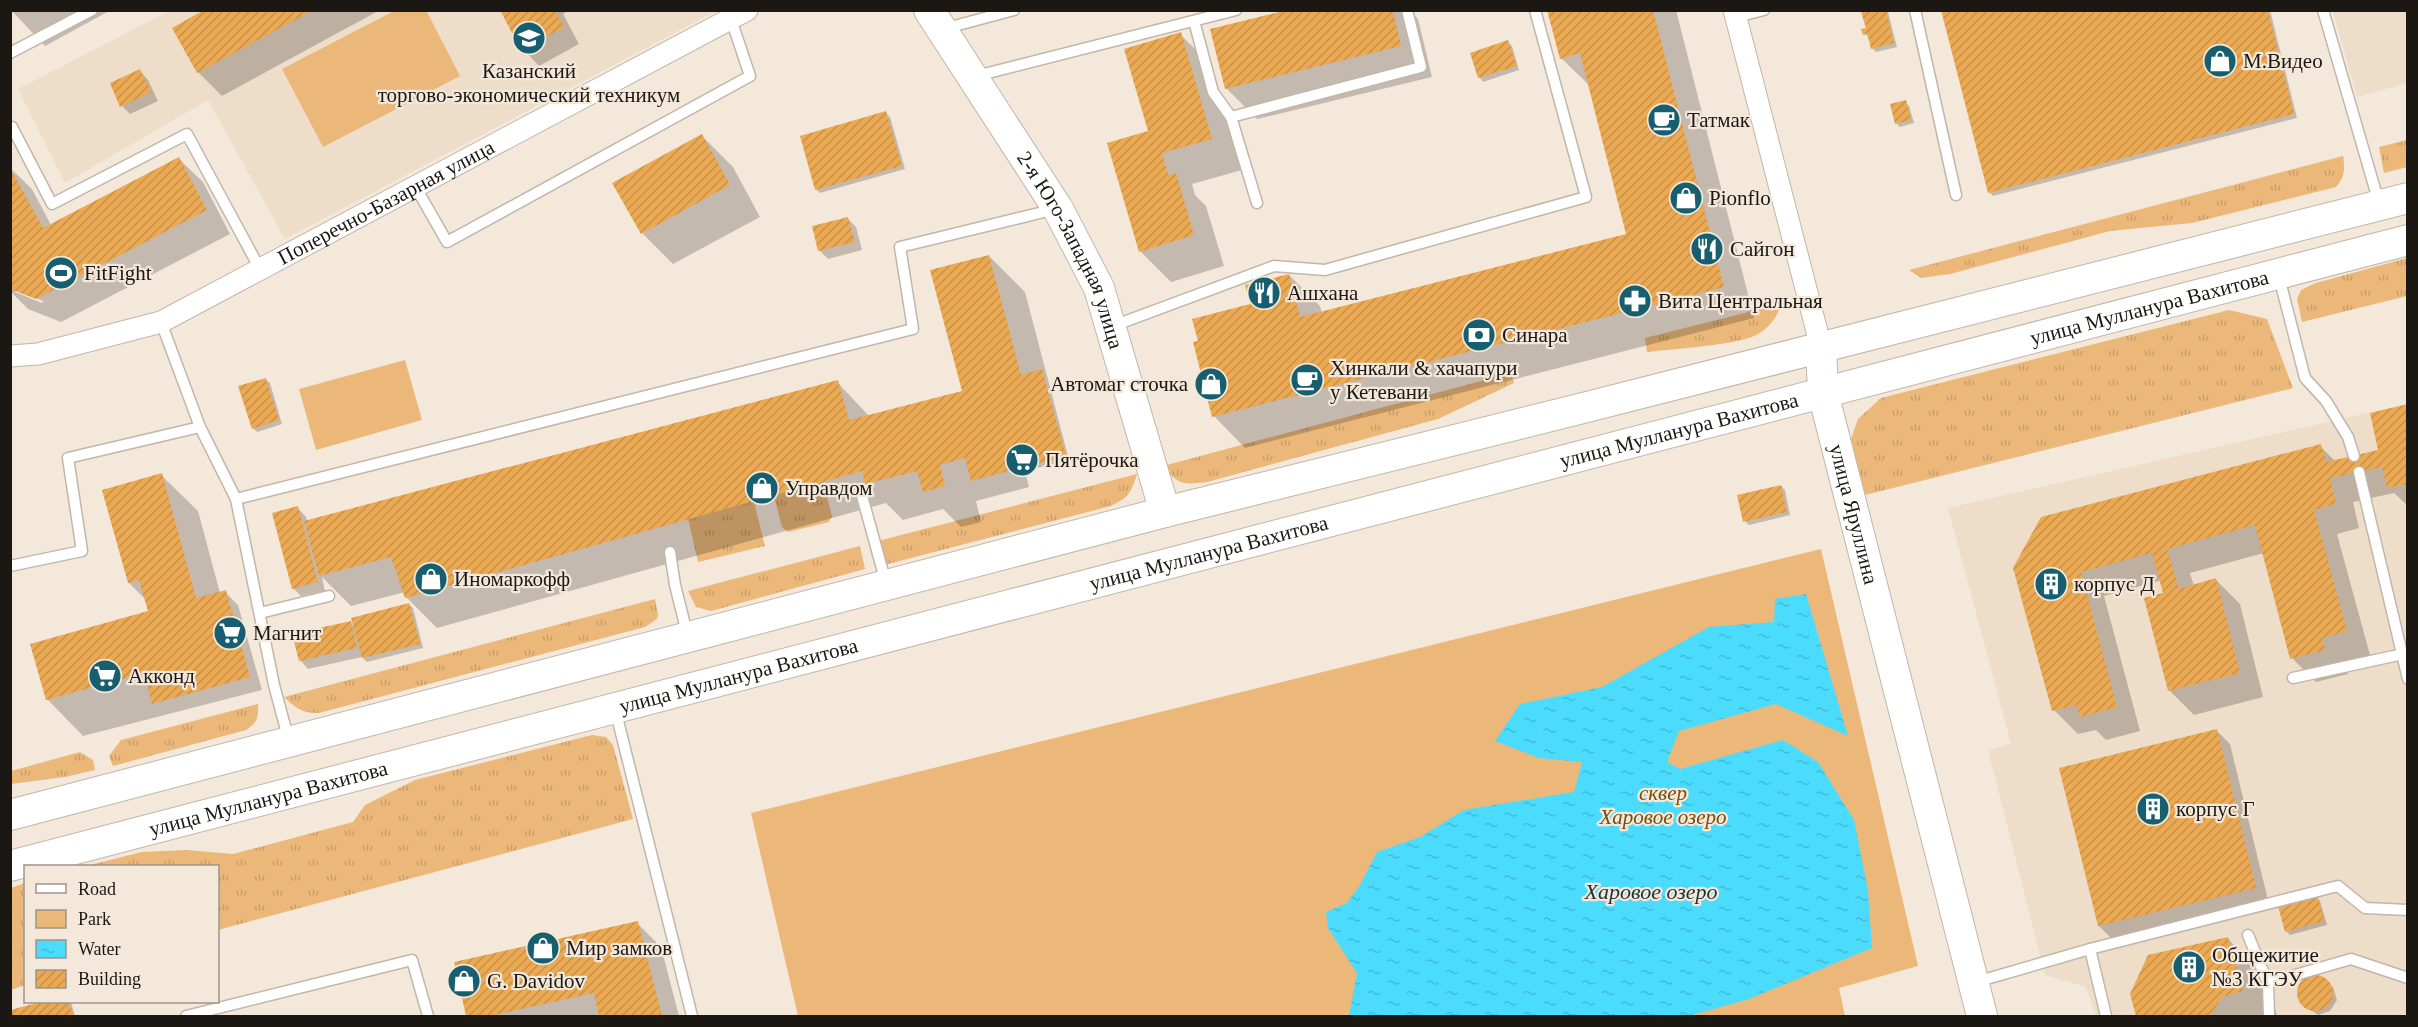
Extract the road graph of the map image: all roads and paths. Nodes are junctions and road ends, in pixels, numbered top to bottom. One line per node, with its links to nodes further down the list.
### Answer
1 (92, 10): 13 (lane)
2 (1014, 10): 11 (lane)
3 (1236, 10): 12 (lane)
4 (1407, 10): 15 (lane)
5 (1535, 10): 26 (lane)
6 (1764, 10): 9 (lane)
7 (1914, 10): 18 (lane)
8 (2323, 10): 19 (lane)
9 (1735, 14): 27 (street, улица Яруллина)
10 (739, 15): 17 (street, Поперечно-Базарная улица); 17 (lane)
11 (936, 20): 14 (main road, 2-я Юго-Западная улица)
12 (1194, 21): 14 (lane); 15 (lane)
13 (10, 53)
14 (973, 77): 21 (main road, 2-я Юго-Западная улица)
15 (1231, 117): 20 (lane)
16 (10, 128): 23 (lane)
17 (415, 186): 23 (street, Поперечно-Базарная улица)
18 (1956, 195)
19 (2394, 202): 27 (main road, улица Мулланура Вахитова)
20 (1257, 203)
21 (1058, 208): 26 (main road, 2-я Юго-Западная улица); 34 (lane)
22 (2408, 240): 24 (main road, улица Мулланура Вахитова)
23 (260, 269): 25 (street, Поперечно-Базарная улица)
24 (2278, 274): 29 (main road, улица Мулланура Вахитова); 31 (lane)
25 (161, 322): 28 (street, Поперечно-Базарная улица); 30 (lane)
26 (1111, 327): 35 (main road, 2-я Юго-Западная улица)
27 (1821, 347): 29 (main road, улица Яруллина); 35 (main road, улица Мулланура Вахитова)
28 (10, 356)
29 (1823, 393): 45 (main road, улица Мулланура Вахитова); 53 (main road, улица Яруллина)
30 (200, 427): 34 (lane); 37 (lane)
31 (2354, 456)
32 (2359, 472): 42 (lane)
33 (862, 496): 38 (lane)
34 (236, 499): 40 (lane)
35 (1165, 512): 38 (main road, улица Мулланура Вахитова)
36 (670, 552): 41 (lane)
37 (10, 566)
38 (886, 585): 41 (main road, улица Мулланура Вахитова)
39 (329, 596): 40 (lane)
40 (260, 613): 46 (lane)
41 (688, 638): 46 (main road, улица Мулланура Вахитова)
42 (2403, 654): 43 (lane); 44 (lane)
43 (2293, 678)
44 (2408, 679)
45 (615, 709): 48 (main road, улица Мулланура Вахитова); 57 (lane)
46 (289, 742): 47 (main road, улица Мулланура Вахитова)
47 (10, 815)
48 (10, 866)
49 (2408, 910): 51 (lane)
50 (2248, 935): 54 (lane)
51 (2090, 949): 53 (lane); 59 (lane)
52 (2408, 978): 54 (lane)
53 (1973, 982): 58 (main road, улица Яруллина)
54 (2268, 983): 60 (lane)
55 (186, 1017): 56 (lane)
56 (428, 1017)
57 (692, 1017)
58 (1982, 1017)
59 (2106, 1017)
60 (2269, 1017)

